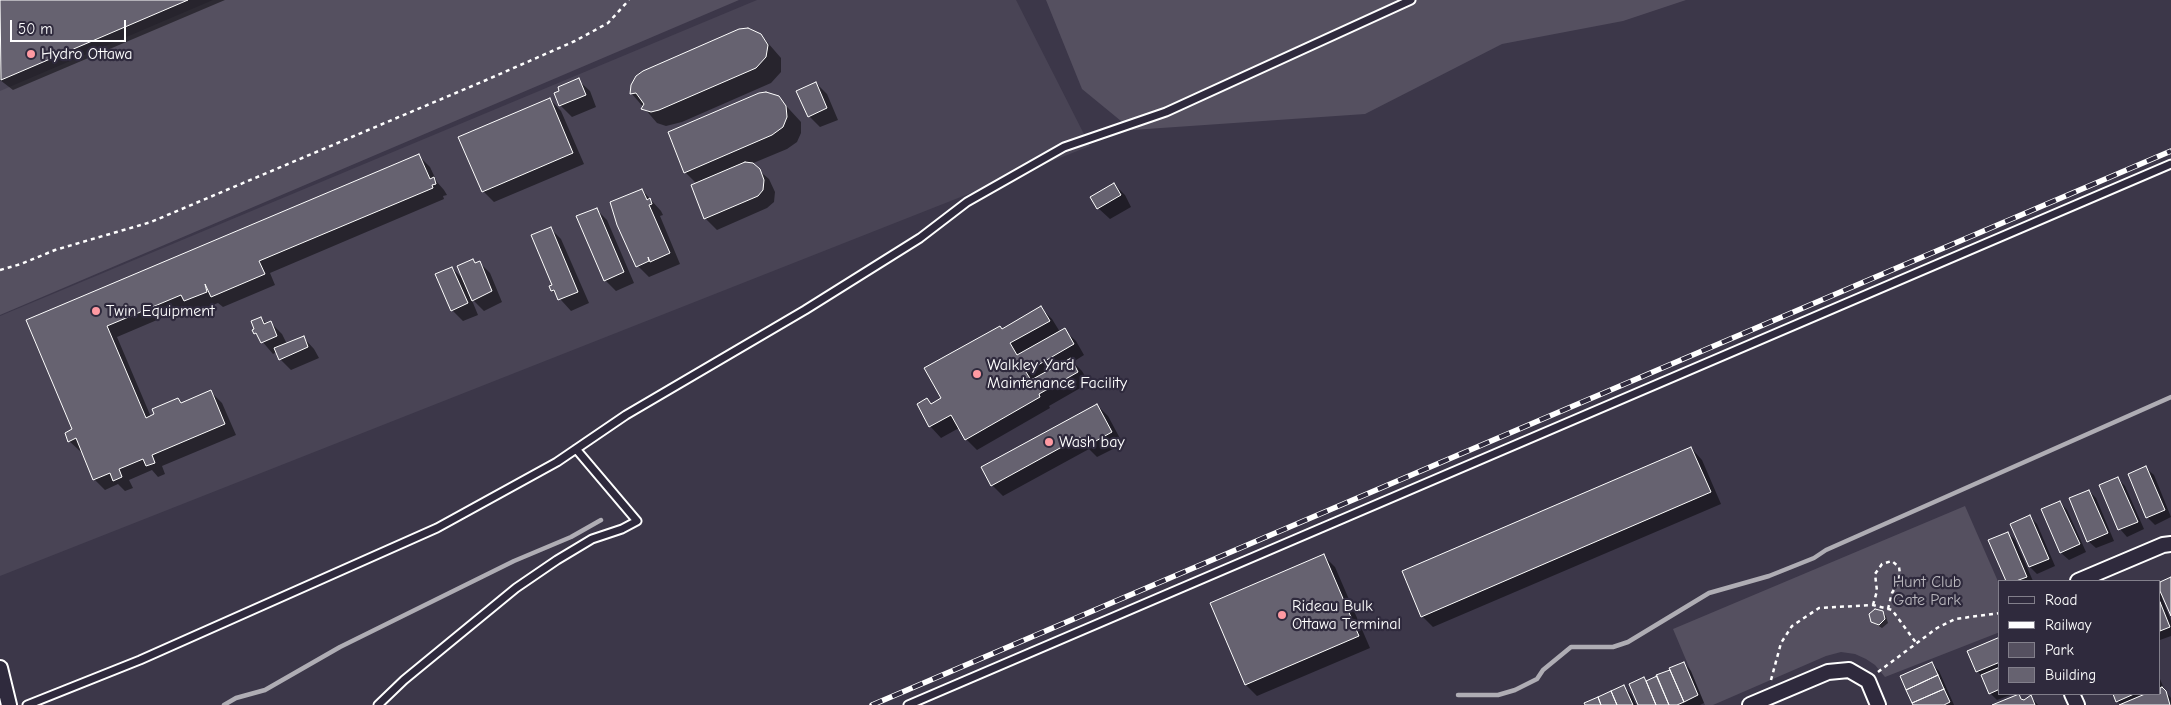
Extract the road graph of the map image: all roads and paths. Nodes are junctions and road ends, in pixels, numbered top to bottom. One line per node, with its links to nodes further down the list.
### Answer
1 (629, 0): 4 (path)
2 (1411, 0): 5 (lane)
3 (2171, 164): 18 (lane)
4 (0, 270)
5 (576, 449): 16 (lane); 17 (lane)
6 (2171, 544): 7 (street)
7 (2080, 580)
8 (1873, 605): 9 (path); 9 (path); 14 (path)
9 (1888, 609): 11 (path)
10 (1998, 613): 11 (path)
11 (1918, 644): 13 (path)
12 (0, 668): 15 (street)
13 (1868, 682): 14 (street); 20 (street)
14 (1770, 696): 19 (street)
15 (10, 705)
16 (27, 705)
17 (378, 705)
18 (908, 705)
19 (1750, 705)
20 (1878, 705)

